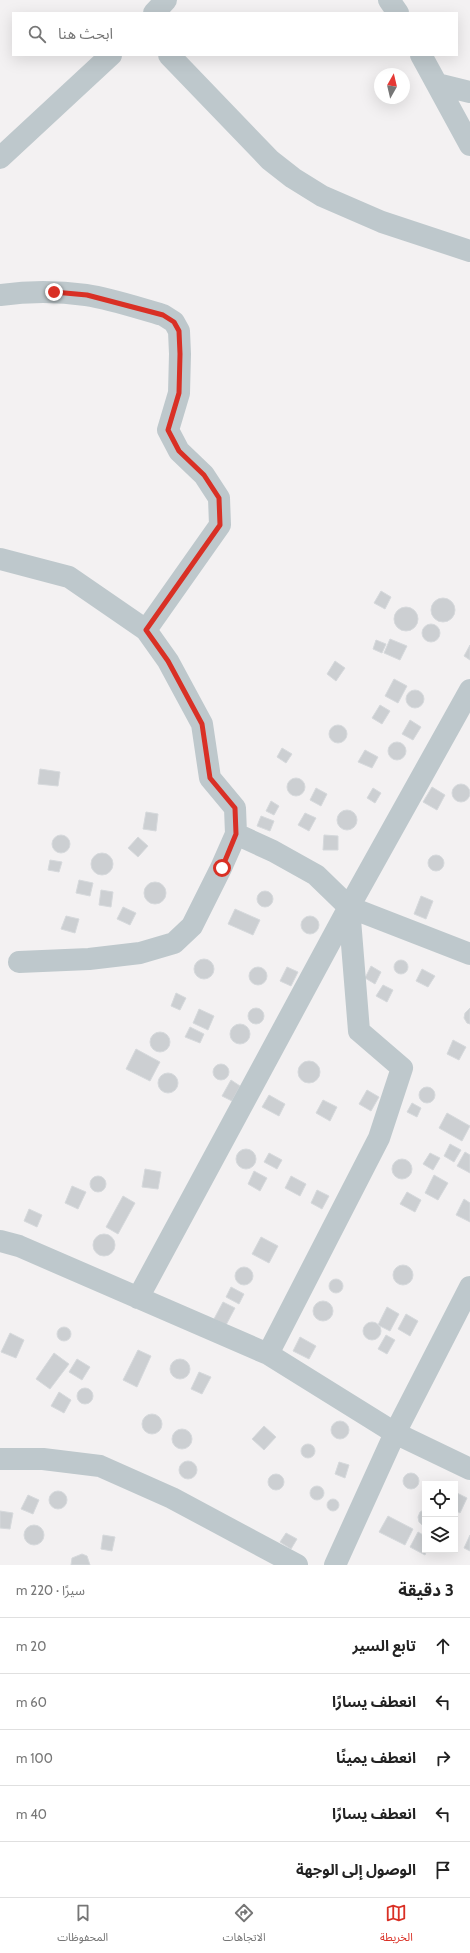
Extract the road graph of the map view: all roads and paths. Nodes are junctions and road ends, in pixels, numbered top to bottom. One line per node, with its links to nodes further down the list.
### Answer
1 (166, 0): 3 (street)
2 (389, 0): 4 (street)
3 (155, 12)
4 (397, 12)
5 (110, 56): 11 (street)
6 (170, 56): 12 (street)
7 (422, 56): 8 (street)
8 (437, 84): 9 (street); 10 (street)
9 (470, 92)
10 (470, 145)
11 (0, 158)
12 (470, 251)
13 (0, 296): 15 (street)
14 (0, 559): 15 (street)
15 (146, 630): 17 (street)
16 (470, 690): 18 (street)
17 (236, 834): 18 (street); 20 (street)
18 (349, 907): 19 (street); 23 (street); 24 (street)
19 (470, 954)
20 (18, 962)
21 (0, 1241): 23 (street)
22 (470, 1287): 25 (street)
23 (138, 1298): 24 (street)
24 (268, 1354): 25 (street)
25 (395, 1433): 27 (street); 29 (street)
26 (0, 1459): 28 (street)
27 (470, 1468)
28 (297, 1565)
29 (335, 1565)

